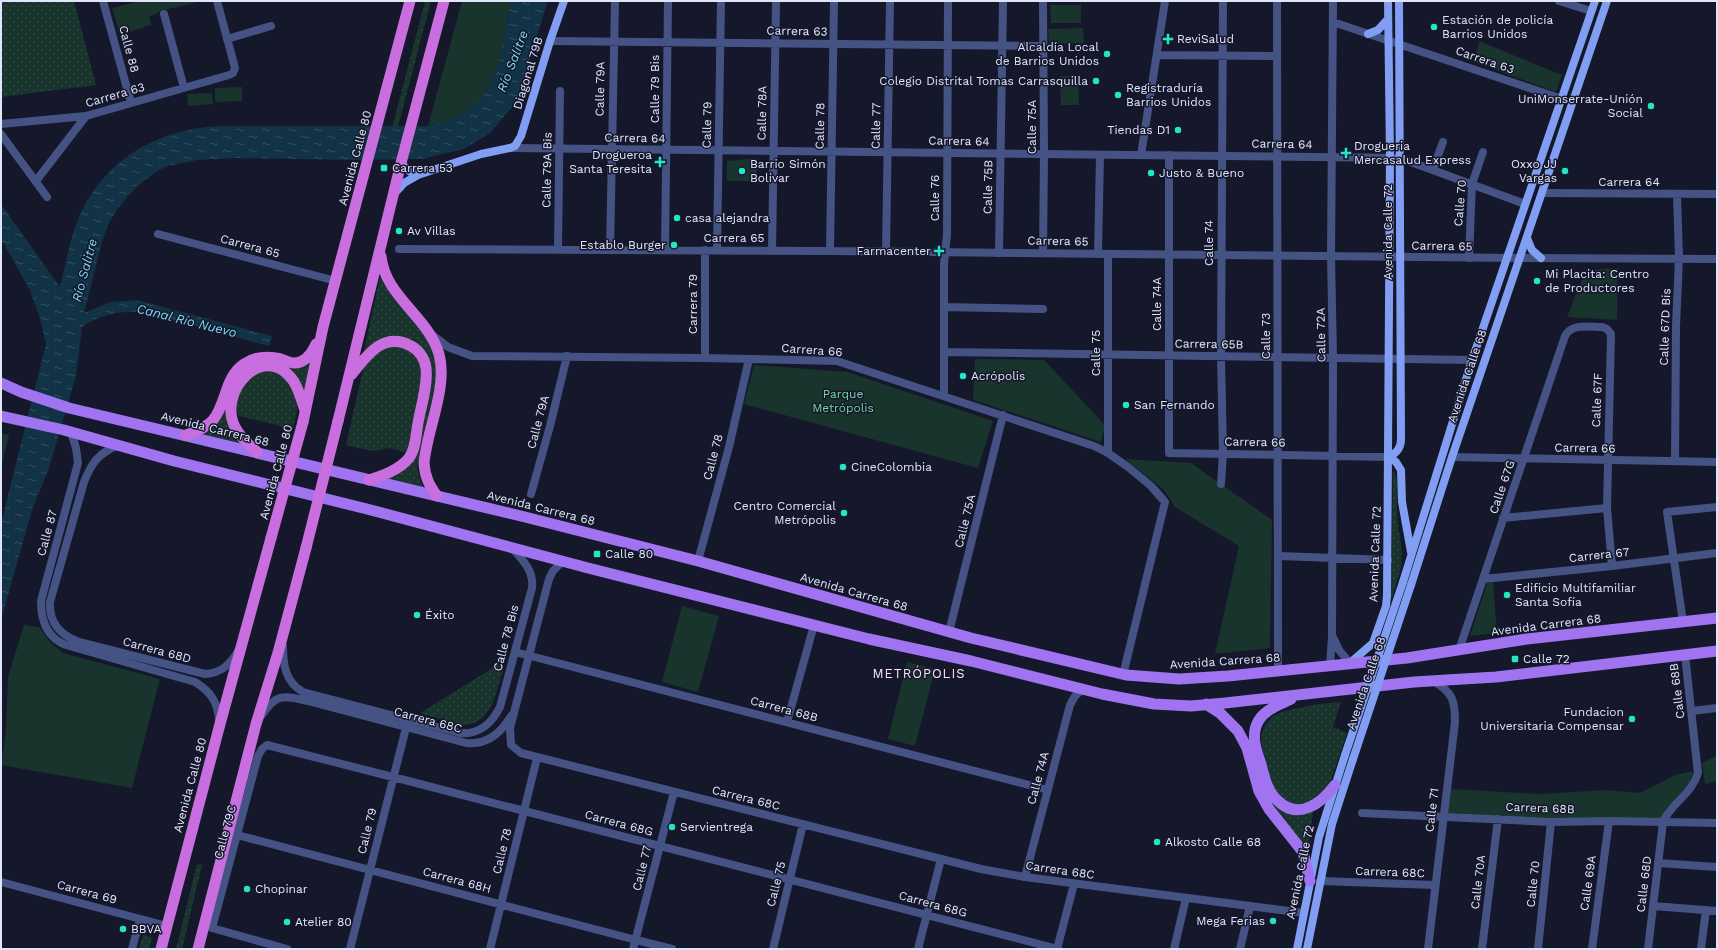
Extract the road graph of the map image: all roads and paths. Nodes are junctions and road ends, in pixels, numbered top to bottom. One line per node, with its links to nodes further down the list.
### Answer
1 (103, 1): 49 (street, Calle 88)
2 (218, 1): 30 (street)
3 (410, 1): 114 (highway, Avenida Calle 80)
4 (444, 1): 74 (highway)
5 (564, 1): 31 (main road, Diagonal 79B)
6 (615, 1): 32 (street, Calle 79A)
7 (668, 1): 34 (street, Calle 79 Bis)
8 (721, 1): 35 (street, Calle 79)
9 (776, 1): 36 (street, Calle 78A)
10 (834, 1): 37 (street, Calle 78)
11 (890, 1): 38 (street, Calle 77)
12 (948, 1): 40 (street, Calle 76)
13 (1003, 1): 41 (street, Calle 75B)
14 (1043, 1): 42 (street, Calle 75A)
15 (1165, 1): 43 (street)
16 (1223, 1): 44 (street, Calle 74)
17 (1277, 1): 45 (street, Calle 73)
18 (1333, 1): 27 (street, Calle 72A)
19 (1388, 1): 26 (main road, Avenida Calle 72)
20 (1399, 1): 39 (main road, Avenida Calle 72)
21 (1559, 1): 24 (street)
22 (1595, 1): 24 (main road, Avenida Calle 68)
23 (1607, 1): 79 (main road, Avenida Calle 68)
24 (1591, 11): 48 (main road, Avenida Calle 68)
25 (164, 14): 46 (street)
26 (1388, 19): 29 (main road); 33 (main road, Avenida Calle 72)
27 (1333, 22): 29 (street, Carrera 63); 71 (street, Calle 72A)
28 (271, 26): 30 (street)
29 (1368, 34): 33 (street, Carrera 63)
30 (228, 39): 46 (street, Carrera 63)
31 (550, 41): 32 (street, Carrera 63); 54 (main road, Diagonal 79B)
32 (613, 41): 34 (street, Carrera 63); 56 (street, Calle 79A)
33 (1389, 41): 39 (street, Carrera 63); 72 (main road, Avenida Calle 72)
34 (667, 42): 35 (street, Carrera 63); 57 (street, Calle 79 Bis)
35 (720, 42): 36 (street, Carrera 63); 58 (street, Calle 79)
36 (776, 43): 37 (street, Carrera 63); 59 (street, Calle 78A)
37 (834, 44): 38 (street, Carrera 63); 60 (street, Calle 78)
38 (890, 44): 40 (street, Carrera 63); 61 (street, Calle 77)
39 (1399, 44): 48 (street, Carrera 63); 73 (main road, Avenida Calle 72)
40 (948, 45): 41 (street, Carrera 63); 63 (street, Calle 76)
41 (1003, 46): 42 (street, Carrera 63); 64 (street, Calle 75B)
42 (1043, 46): 65 (street, Calle 75A)
43 (1157, 55): 44 (street); 67 (street)
44 (1222, 56): 45 (street); 69 (street, Calle 74)
45 (1277, 56): 70 (street, Calle 73)
46 (184, 88): 49 (street, Carrera 63)
47 (560, 91): 55 (street, Calle 79A Bis)
48 (1562, 99): 84 (main road, Avenida Calle 68)
49 (131, 103): 50 (street, Carrera 63)
50 (86, 116): 51 (street, Carrera 63); 77 (street)
51 (1, 124)
52 (1, 134): 77 (street)
53 (1443, 142): 75 (street)
54 (510, 148): 55 (street, Carrera 64); 76 (main road, Carrera 64)
55 (559, 148): 56 (street, Carrera 64); 89 (street, Calle 79A Bis)
56 (612, 150): 57 (street, Carrera 64); 90 (street, Calle 79A)
57 (666, 150): 58 (street, Carrera 64); 91 (street, Calle 79 Bis)
58 (718, 151): 59 (street, Carrera 64); 93 (street, Calle 79)
59 (773, 151): 60 (street, Carrera 64); 94 (street, Calle 78A)
60 (832, 152): 61 (street, Carrera 64); 95 (street, Calle 78)
61 (887, 152): 63 (street, Carrera 64); 96 (street, Calle 77)
62 (1483, 152): 78 (street, Calle 70)
63 (948, 153): 64 (street, Carrera 64); 97 (street, Calle 76)
64 (1001, 154): 65 (street, Carrera 64); 98 (street, Calle 75B)
65 (1044, 154): 66 (street, Carrera 64); 99 (street, Calle 75A)
66 (1100, 155): 67 (street, Carrera 64); 100 (street)
67 (1141, 155): 68 (street, Carrera 64)
68 (1169, 155): 69 (street, Carrera 64); 102 (street, Calle 74A)
69 (1221, 156): 70 (street, Carrera 64); 103 (street, Calle 74)
70 (1277, 156): 71 (street, Carrera 64); 104 (street, Calle 73)
71 (1332, 157): 72 (street, Carrera 64); 105 (street, Calle 72A)
72 (1390, 157): 73 (street, Carrera 64); 106 (main road, Avenida Calle 72)
73 (1400, 158): 75 (street, Carrera 64); 107 (main road, Avenida Calle 72)
74 (401, 162): 76 (main road); 80 (highway)
75 (1433, 169): 78 (street, Carrera 64)
76 (418, 175): 80 (main road, Carrera 64)
77 (36, 181): 83 (street)
78 (1472, 184): 84 (street, Carrera 64); 108 (street, Calle 70)
79 (1542, 193): 81 (street, Carrera 64); 86 (main road, Avenida Calle 68)
80 (394, 194): 87 (highway)
81 (1677, 194): 82 (street, Carrera 64); 112 (street, Calle 67D Bis)
82 (1717, 194)
83 (47, 197)
84 (1526, 204): 109 (main road, Avenida Calle 68)
85 (158, 234): 114 (street, Carrera 65)
86 (1527, 238): 110 (main road, Avenida Calle 68); 111 (main road)
87 (380, 249): 119 (highway); 132 (highway)
88 (399, 249): 89 (street, Carrera 65)
89 (558, 249): 90 (street, Carrera 65)
90 (610, 250): 91 (street, Carrera 65)
91 (665, 250): 92 (street, Carrera 65)
92 (705, 250): 93 (street, Carrera 65); 126 (street, Carrera 79)
93 (717, 250): 94 (street, Carrera 65)
94 (772, 250): 95 (street, Carrera 65)
95 (830, 251): 96 (street, Carrera 65)
96 (886, 251): 97 (street, Carrera 65)
97 (946, 252): 98 (street, Carrera 65); 115 (street, Calle 76)
98 (998, 253): 99 (street, Carrera 65)
99 (1043, 253): 100 (street, Carrera 65)
100 (1098, 254): 101 (street, Carrera 65)
101 (1108, 254): 102 (street, Carrera 65); 121 (street, Calle 75)
102 (1169, 254): 103 (street, Carrera 65); 122 (street, Calle 74A)
103 (1222, 255): 104 (street, Carrera 65); 124 (street, Calle 74)
104 (1278, 256): 105 (street, Carrera 65); 125 (street, Calle 73)
105 (1331, 256): 106 (street, Carrera 65); 127 (street, Calle 72A)
106 (1389, 257): 107 (street, Carrera 65); 128 (main road, Avenida Calle 72)
107 (1401, 257): 108 (street, Carrera 65); 130 (main road, Avenida Calle 72)
108 (1469, 258): 109 (street, Carrera 65)
109 (1507, 258): 110 (street, Carrera 65); 131 (main road, Avenida Calle 68)
110 (1519, 258): 111 (street, Carrera 65); 148 (main road, Avenida Calle 68)
111 (1541, 258): 112 (street, Carrera 65)
112 (1679, 258): 113 (street, Carrera 65); 151 (street, Calle 67D Bis)
113 (1717, 259)
114 (336, 282): 117 (highway, Avenida Calle 80)
115 (944, 307): 116 (street); 120 (street, Calle 76)
116 (1043, 308)
117 (324, 327): 137 (highway, Avenida Calle 80); 139 (highway)
118 (1567, 332): 149 (street, Calle 67G); 150 (street, Calle 67F)
119 (430, 334): 123 (street, Carrera 66); 156 (highway)
120 (944, 352): 121 (street, Carrera 65B); 134 (street, Calle 76)
121 (1108, 354): 122 (street, Carrera 65B); 143 (street, Calle 75)
122 (1169, 355): 124 (street, Carrera 65B); 142 (street, Calle 74A)
123 (567, 356): 126 (street, Carrera 66); 155 (street, Calle 79A)
124 (1221, 356): 125 (street, Carrera 65B); 144 (street, Calle 74)
125 (1278, 357): 127 (street, Carrera 65B); 145 (street, Calle 73)
126 (705, 358): 129 (street, Carrera 66)
127 (1334, 358): 128 (street, Carrera 65B); 146 (street, Calle 72A)
128 (1389, 358): 130 (street, Carrera 65B); 147 (main road, Avenida Calle 72)
129 (749, 359): 134 (street, Carrera 66); 168 (street, Calle 78)
130 (1401, 359): 131 (street, Carrera 65B); 147 (main road, Avenida Calle 72)
131 (1472, 360): 162 (main road, Avenida Calle 68)
132 (349, 378): 153 (highway); 176 (highway, bridge)
133 (1, 383): 139 (main road, Avenida Carrera 68)
134 (944, 396): 135 (street, Carrera 66)
135 (1003, 415): 143 (street, Carrera 66); 175 (street, Calle 75A)
136 (1, 416): 138 (main road)
137 (304, 416): 141 (highway); 179 (highway, Avenida Calle 80, bridge)
138 (67, 431): 140 (main road); 178 (street, Calle 87)
139 (186, 435): 141 (main road, Avenida Carrera 68)
140 (118, 445): 160 (main road); 174 (street, Calle 87)
141 (257, 452): 153 (main road, Avenida Carrera 68)
142 (1169, 452): 144 (street, Carrera 66)
143 (1108, 453): 188 (street, Carrera 66)
144 (1223, 454): 145 (street, Carrera 66); 154 (street, Calle 74)
145 (1279, 455): 146 (street, Carrera 66); 163 (street, Calle 73)
146 (1334, 456): 147 (street, Carrera 66); 164 (street, Calle 72A)
147 (1388, 457): 162 (main road, Avenida Calle 72); 166 (main road, Avenida Calle 72)
148 (1452, 457): 149 (street, Carrera 66); 205 (main road, Avenida Calle 68, bridge)
149 (1524, 458): 150 (street, Carrera 66); 159 (street, Calle 67G)
150 (1607, 460): 151 (street, Carrera 66); 158 (street, Calle 67F)
151 (1675, 461): 152 (street, Carrera 66)
152 (1717, 462)
153 (369, 480): 156 (main road, Avenida Carrera 68)
154 (1221, 484)
155 (531, 494)
156 (437, 496): 168 (main road, Avenida Carrera 68)
157 (1717, 507): 165 (street)
158 (1607, 508): 159 (street); 169 (street, Calle 67F)
159 (1504, 518): 170 (street, Calle 67G)
160 (512, 548): 167 (main road); 182 (street, Calle 78 Bis)
161 (1717, 553): 165 (street, Carrera 67)
162 (1411, 554): 203 (main road, Avenida Calle 68, bridge)
163 (1279, 556): 164 (street); 187 (street, Calle 73)
164 (1332, 558): 166 (street); 177 (street, Calle 72A)
165 (1674, 558): 169 (street, Carrera 67); 172 (street)
166 (1388, 560): 185 (main road, Avenida Calle 72)
167 (562, 561): 173 (main road); 183 (street)
168 (698, 561): 175 (main road, Avenida Carrera 68)
169 (1612, 566): 170 (street, Carrera 67)
170 (1483, 579): 180 (street, Calle 67G)
171 (1717, 618): 172 (main road, Avenida Carrera 68)
172 (1683, 622): 180 (main road, Avenida Carrera 68)
173 (814, 625): 190 (main road); 197 (street)
174 (55, 626): 179 (street, Carrera 68D)
175 (949, 632): 188 (main road, Avenida Carrera 68)
176 (283, 634): 192 (street, Carrera 68C); 200 (highway)
177 (1332, 635): 185 (street, Calle 72A); 186 (street)
178 (54, 638): 199 (street, Carrera 68D)
179 (243, 642): 199 (highway, Avenida Calle 80)
180 (1459, 650): 185 (main road, Avenida Carrera 68)
181 (1717, 651): 184 (main road)
182 (515, 652): 183 (street, Carrera 68B); 201 (street, Calle 78 Bis)
183 (529, 655): 195 (street); 197 (street, Carrera 68B)
184 (1685, 655): 189 (main road); 196 (street, Calle 68B)
185 (1350, 663): 186 (main road, Avenida Carrera 68)
186 (1330, 665): 187 (main road, Avenida Carrera 68)
187 (1278, 671): 188 (main road, Avenida Carrera 68)
188 (1123, 675)
189 (1435, 682): 191 (main road); 213 (street, Calle 71)
190 (1083, 689): 193 (main road); 208 (street, Calle 74A)
191 (1302, 695): 193 (main road); 207 (main road)
192 (314, 699): 198 (street, Carrera 68C); 200 (street, Carrera 68C)
193 (1206, 704): 228 (main road)
194 (1717, 708): 196 (street)
195 (514, 710): 198 (street, Carrera 68C); 204 (street, Carrera 68C)
196 (1692, 711): 217 (street, Calle 68B)
197 (787, 722): 208 (street, Carrera 68B)
198 (407, 723): 201 (street, Carrera 68C); 206 (street, Calle 79)
199 (220, 724): 242 (highway, Avenida Calle 80)
200 (256, 724): 210 (highway)
201 (478, 730)
202 (267, 745): 206 (street, Carrera 68G); 210 (street, Calle 79C)
203 (1345, 755): 207 (main road, Avenida Calle 72)
204 (537, 758): 209 (street, Carrera 68C); 211 (street, Calle 78)
205 (1353, 759): 228 (main road, Avenida Calle 72)
206 (393, 776): 211 (street, Carrera 68G); 225 (street, Calle 79)
207 (1335, 785): 228 (main road, Avenida Calle 72)
208 (1048, 790): 226 (street, Calle 74A)
209 (674, 792): 219 (street, Carrera 68C); 221 (street, Calle 77)
210 (242, 796): 220 (street, Calle 79C); 241 (highway)
211 (524, 810): 221 (street, Carrera 68G); 233 (street, Calle 78)
212 (1362, 813): 213 (street, Carrera 68B)
213 (1443, 817): 214 (street, Carrera 68B); 231 (street, Calle 71)
214 (1498, 819): 216 (street, Carrera 68B); 261 (street, Calle 70A)
215 (1609, 821): 216 (street, Carrera 68B); 217 (street, Carrera 68B); 263 (street, Calle 69A)
216 (1551, 822): 262 (street, Calle 70)
217 (1663, 822): 218 (street, Carrera 68B); 223 (street, Calle 68D)
218 (1717, 823)
219 (803, 824): 222 (street, Carrera 68C); 227 (street, Calle 75)
220 (237, 835): 225 (street, Carrera 68H); 243 (street, Calle 79C)
221 (660, 846): 227 (street, Carrera 68G); 244 (street, Calle 77)
222 (941, 859): 226 (street, Carrera 68C); 239 (street)
223 (1658, 863): 224 (street); 235 (street, Calle 68D)
224 (1717, 867)
225 (370, 870): 233 (street, Carrera 68H); 249 (street, Calle 79)
226 (1025, 878): 230 (street, Carrera 68C)
227 (790, 879): 239 (street, Carrera 68G); 253 (street, Calle 75)
228 (1315, 881): 231 (street, Carrera 68C); 238 (main road, Avenida Calle 72); 259 (main road, Avenida Calle 72)
229 (1, 882): 240 (street, Carrera 69)
230 (1074, 884): 232 (street, Carrera 68C); 255 (street)
231 (1435, 885): 260 (street, Calle 71)
232 (1186, 898): 234 (street, Carrera 68C); 256 (street)
233 (501, 904): 244 (street, Carrera 68H); 250 (street, Calle 78)
234 (1250, 906): 238 (street, Carrera 68C); 257 (street)
235 (1654, 906): 236 (street); 264 (street, Calle 68D)
236 (1706, 910): 237 (street); 265 (street)
237 (1717, 911)
238 (1304, 913): 258 (main road, Avenida Calle 72)
239 (927, 915): 254 (street); 255 (street, Carrera 68G)
240 (140, 919): 242 (street, Carrera 69); 245 (street)
241 (205, 919): 243 (street); 247 (highway)
242 (167, 926): 246 (highway, Avenida Calle 80)
243 (212, 928): 248 (street)
244 (636, 940): 251 (street, Calle 77); 252 (street, Carrera 68H)
245 (132, 949)
246 (161, 949)
247 (198, 949)
248 (286, 949)
249 (350, 949)
250 (490, 949)
251 (633, 949)
252 (672, 949)
253 (773, 949)
254 (918, 949)
255 (1057, 949)
256 (1174, 949)
257 (1240, 949)
258 (1297, 949)
259 (1307, 949)
260 (1428, 949)
261 (1482, 949)
262 (1538, 949)
263 (1592, 949)
264 (1648, 949)
265 (1701, 949)

